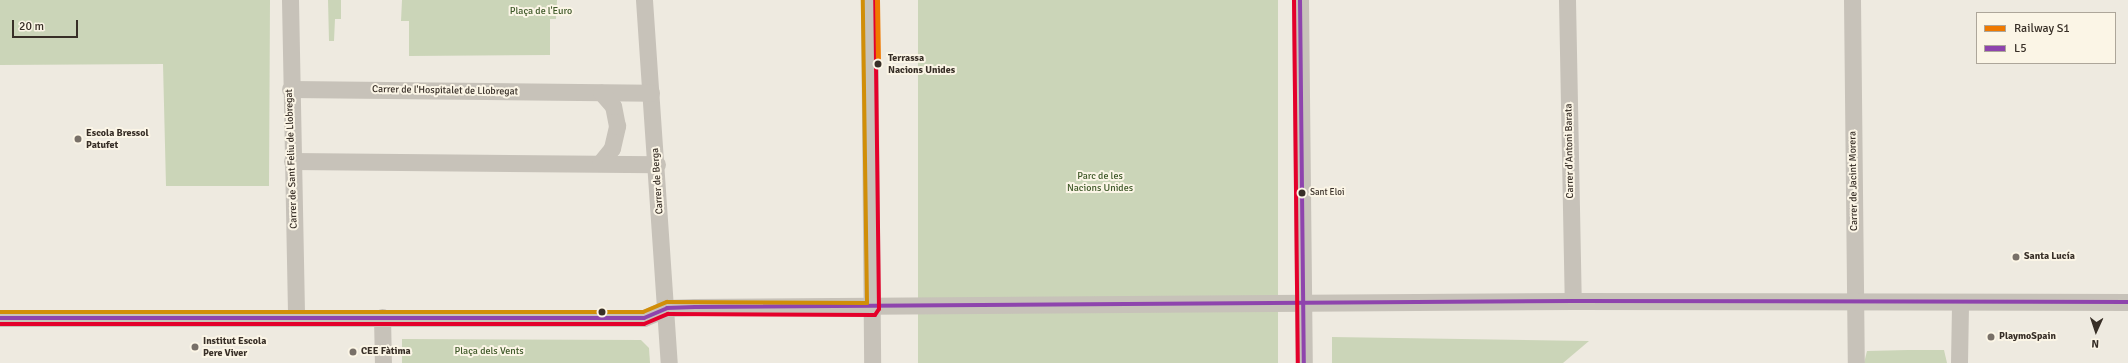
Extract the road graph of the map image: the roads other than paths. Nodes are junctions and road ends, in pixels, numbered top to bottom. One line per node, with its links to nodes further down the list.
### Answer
1 (290, 0): 7 (street, Carrer de Sant Feliu de Llobregat)
2 (644, 0): 9 (street, Carrer de Berga)
3 (869, 0): 19 (street)
4 (1300, 0): 17 (street)
5 (1567, 0): 13 (street, Carrer d'Antoni Barata)
6 (1852, 0): 14 (street, Carrer de Jacint Morera)
7 (290, 89): 8 (street, Carrer de l'Hospitalet de Llobregat); 10 (street, Carrer de Sant Feliu de Llobregat)
8 (601, 92): 9 (street, Carrer de l'Hospitalet de Llobregat); 11 (street)
9 (651, 93): 12 (street, Carrer de Berga)
10 (292, 161): 11 (street); 20 (street, Carrer de Sant Feliu de Llobregat)
11 (600, 163): 12 (street)
12 (657, 164): 18 (street, Carrer de Berga)
13 (1573, 301): 14 (street); 17 (street)
14 (1856, 301): 16 (street); 27 (street, Carrer de Jacint Morera)
15 (2128, 302): 16 (street)
16 (1960, 303): 28 (street)
17 (1304, 304): 19 (street); 26 (street)
18 (667, 308): 19 (street); 21 (street); 24 (street, Carrer de Berga)
19 (873, 308): 25 (street)
20 (296, 317): 21 (street); 22 (street)
21 (382, 317): 23 (street)
22 (0, 318)
23 (383, 363)
24 (669, 363)
25 (872, 363)
26 (1304, 363)
27 (1856, 363)
28 (1959, 363)

